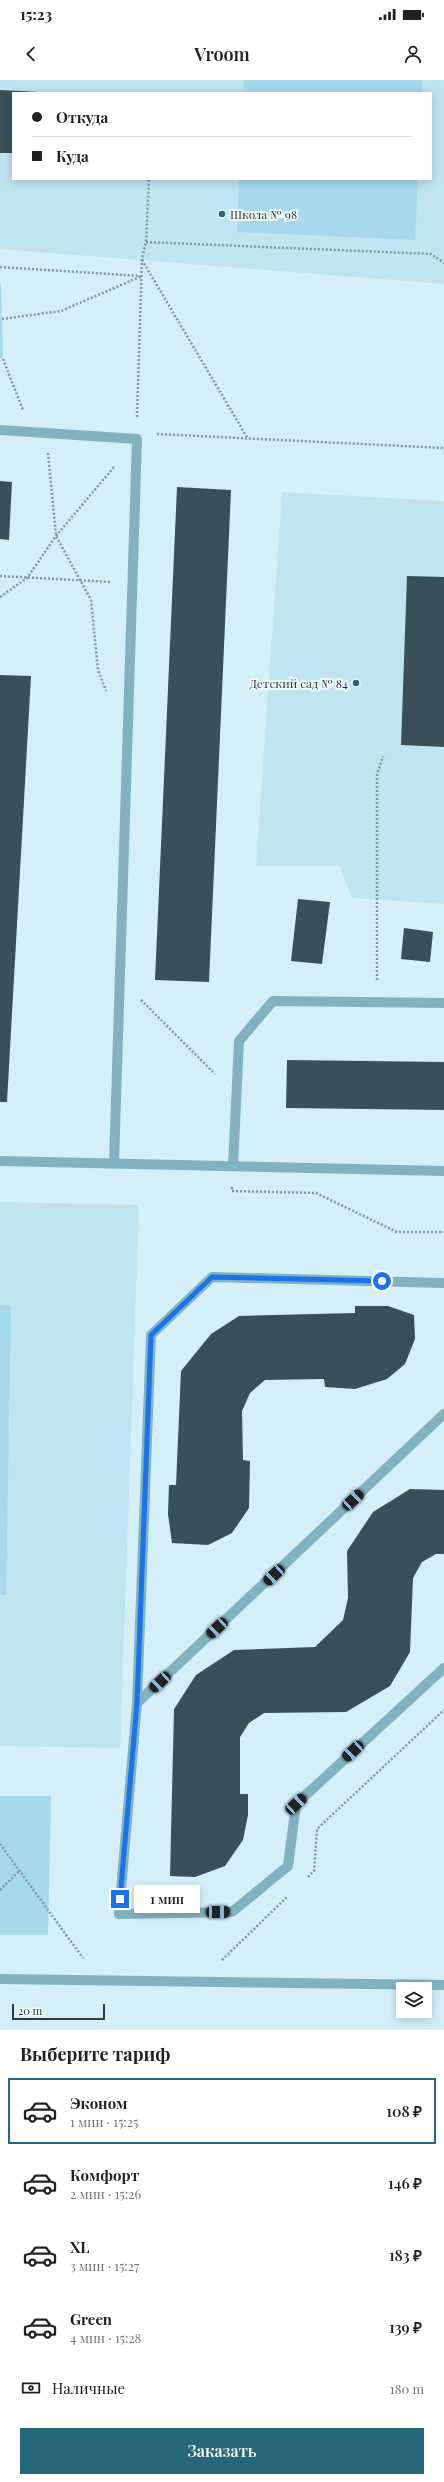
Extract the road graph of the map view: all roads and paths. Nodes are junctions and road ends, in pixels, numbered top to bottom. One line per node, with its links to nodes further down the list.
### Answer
1 (148, 180): 2 (path)
2 (146, 242): 3 (path); 4 (path)
3 (142, 259): 6 (path); 13 (path)
4 (444, 263)
5 (0, 267): 6 (path)
6 (142, 276): 7 (path); 12 (path)
7 (2, 319)
8 (3, 359): 10 (path)
9 (0, 430): 10 (lane)
10 (31, 432): 11 (lane)
11 (46, 433): 12 (lane); 15 (path)
12 (137, 439): 13 (path); 15 (path); 19 (lane)
13 (248, 439): 14 (path)
14 (444, 448)
15 (56, 536): 17 (path); 18 (path)
16 (0, 576): 17 (path)
17 (27, 578): 18 (path); 20 (path)
18 (81, 580): 19 (path); 21 (path)
19 (132, 583): 23 (lane)
20 (0, 597)
21 (107, 692)
22 (383, 756): 24 (path)
23 (120, 978): 26 (path); 28 (lane)
24 (377, 1002): 25 (lane); 26 (lane)
25 (444, 1003)
26 (236, 1094): 29 (lane)
27 (0, 1161): 28 (lane)
28 (114, 1163): 29 (lane)
29 (233, 1166): 30 (lane); 31 (path)
30 (444, 1171)
31 (444, 1232)
32 (444, 1283): 35 (lane)
33 (444, 1414): 35 (lane)
34 (444, 1668): 35 (lane)
35 (137, 1703)
36 (444, 1710): 39 (path)
37 (0, 1844): 38 (path)
38 (19, 1871): 40 (path); 43 (path)
39 (302, 1882)
40 (0, 1890)
41 (291, 1893): 44 (path)
42 (0, 1979): 43 (lane)
43 (100, 1980): 44 (lane)
44 (200, 1982): 45 (lane)
45 (444, 1985)

